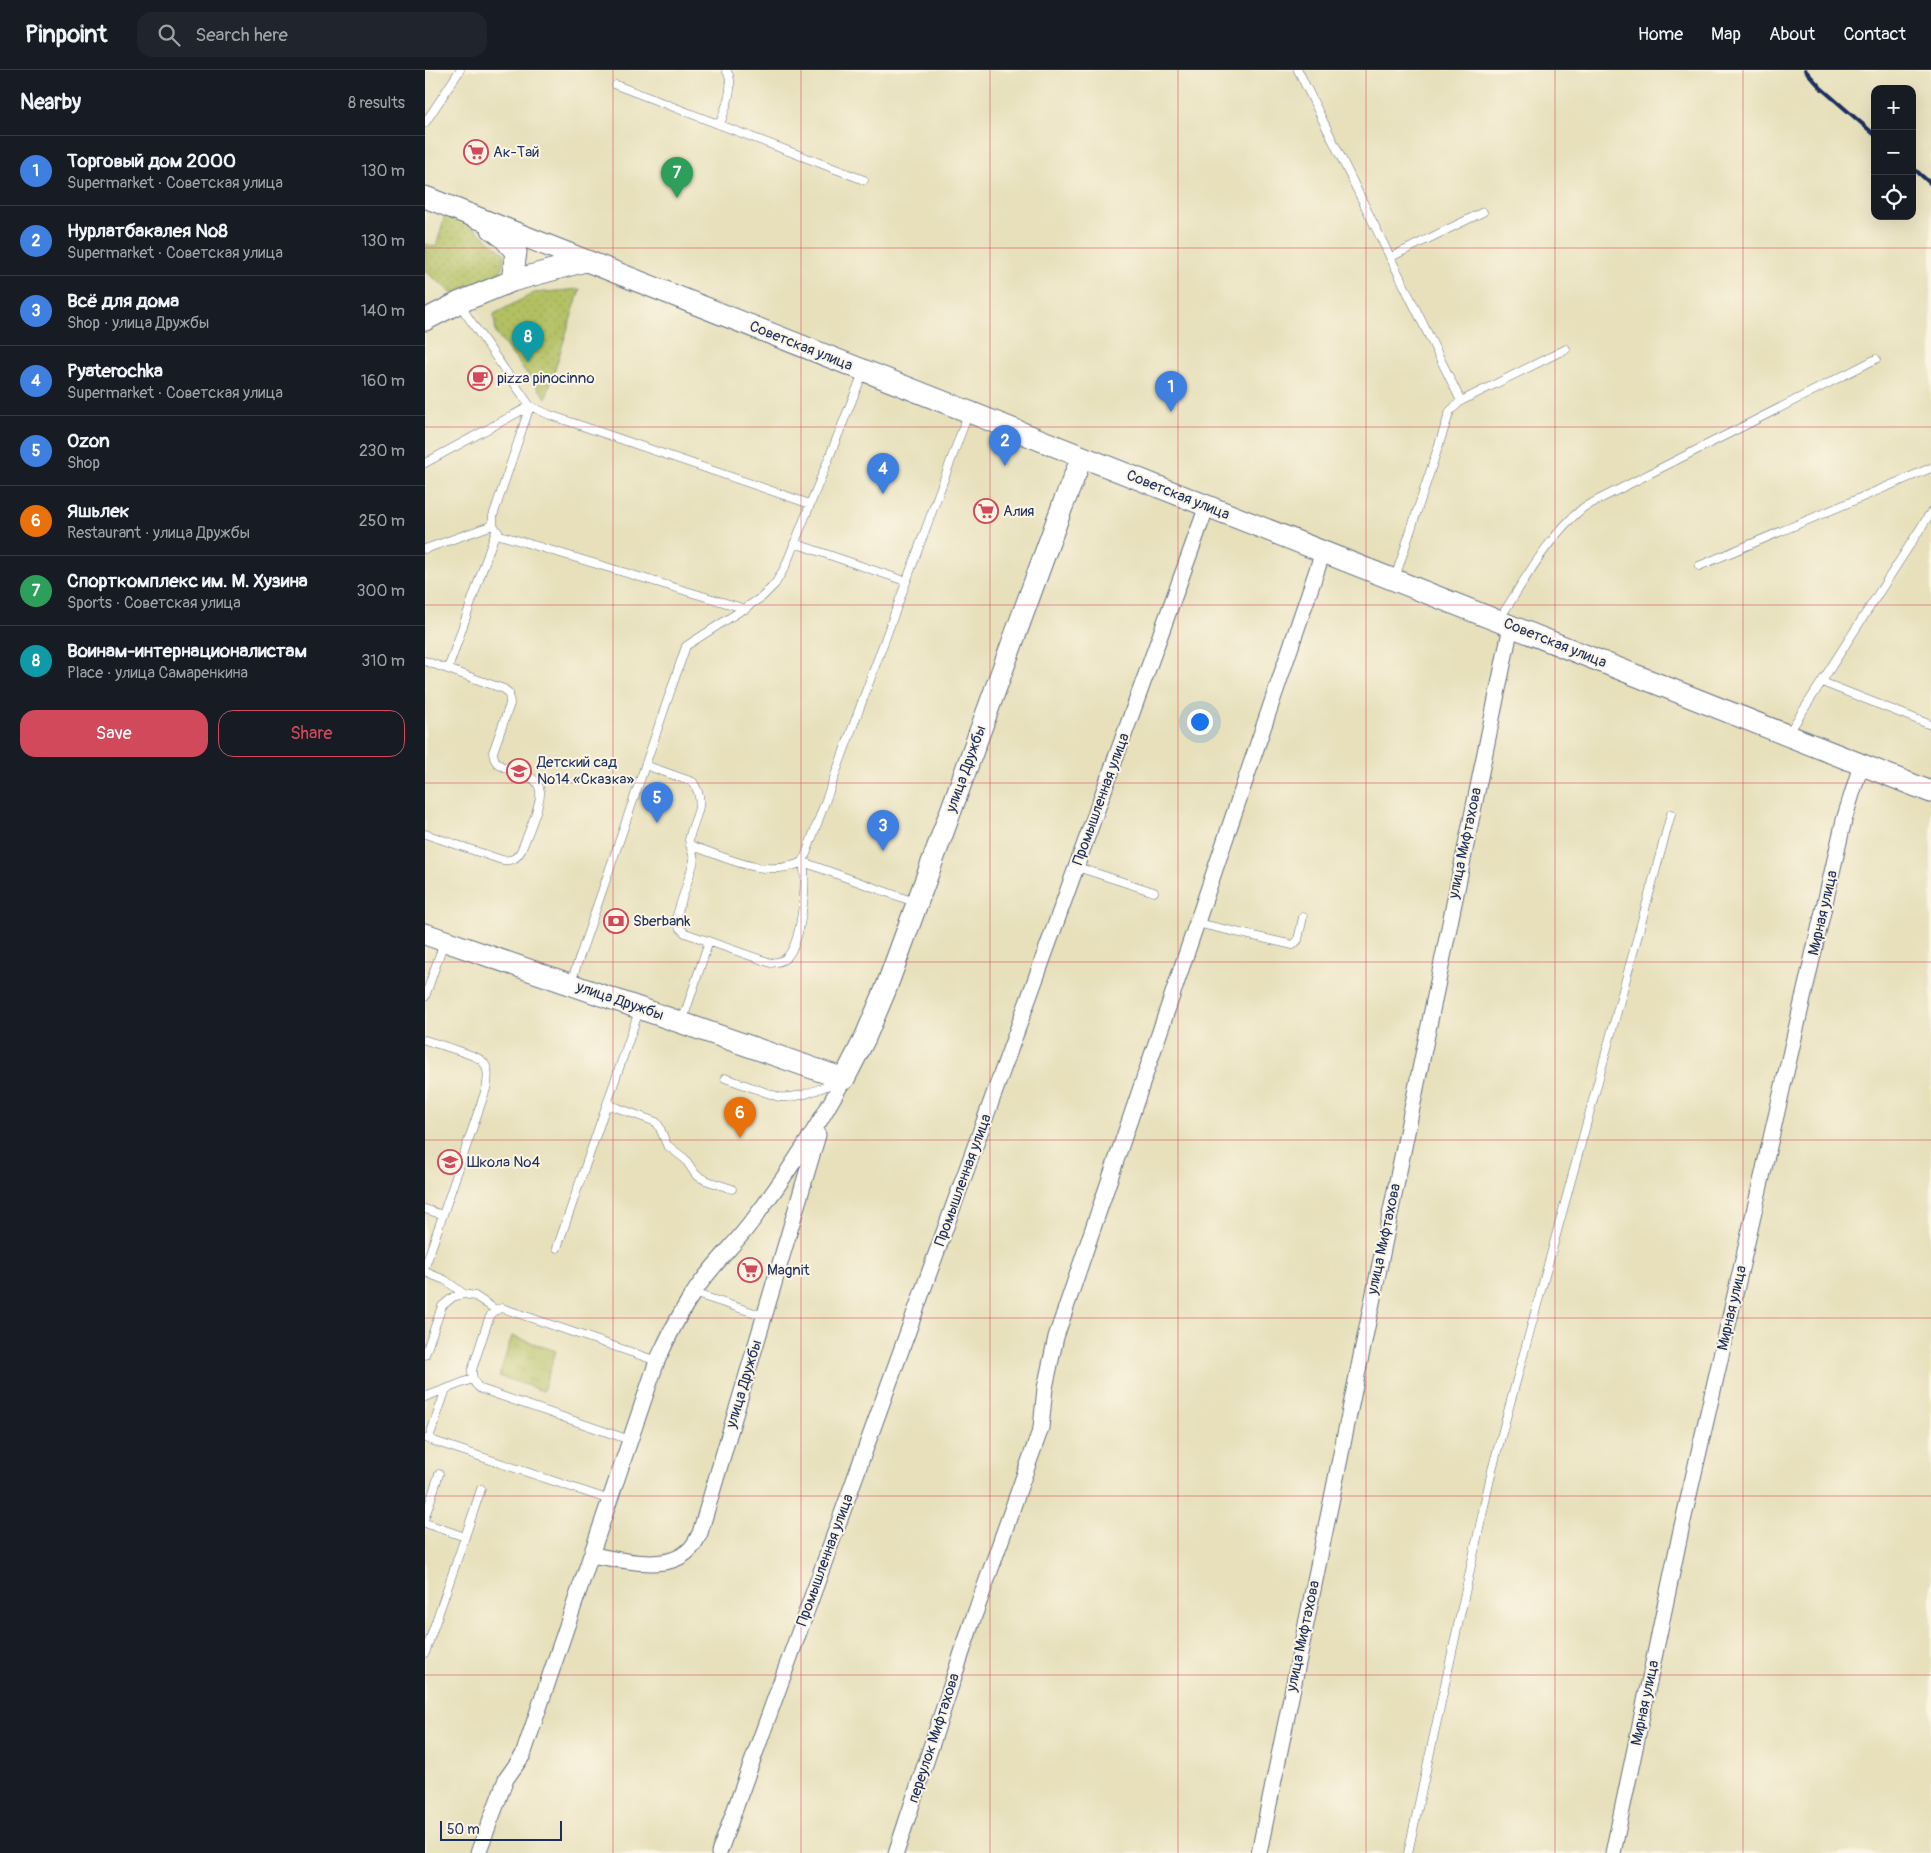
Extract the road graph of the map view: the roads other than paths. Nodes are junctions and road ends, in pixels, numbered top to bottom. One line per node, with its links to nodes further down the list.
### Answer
1 (460, 70): 5 (lane)
2 (726, 70): 6 (lane)
3 (1298, 70): 11 (lane)
4 (616, 86): 6 (lane)
5 (425, 123)
6 (720, 125): 7 (lane)
7 (865, 180)
8 (425, 197): 9 (main road, Советская улица)
9 (463, 212): 12 (main road, Советская улица); 13 (main road)
10 (1483, 212): 11 (lane)
11 (1391, 258): 19 (lane)
12 (585, 261): 13 (main road); 18 (main road, Советская улица)
13 (512, 281): 14 (main road)
14 (458, 303): 15 (main road); 20 (lane)
15 (425, 320)
16 (1566, 349): 19 (lane)
17 (1876, 359): 36 (lane)
18 (864, 370): 21 (main road, Советская улица); 25 (lane)
19 (1461, 400): 33 (lane)
20 (530, 406): 23 (lane); 25 (lane); 28 (lane)
21 (969, 412): 22 (main road, Советская улица); 34 (lane)
22 (1082, 457): 26 (main road, Советская улица); 51 (main road, улица Дружбы)
23 (425, 463)
24 (1931, 468): 32 (lane)
25 (810, 504): 29 (lane)
26 (1207, 506): 31 (main road, Советская улица); 49 (street, Промышленная улица)
27 (1931, 512): 39 (lane)
28 (494, 528): 30 (lane); 35 (lane); 38 (lane)
29 (794, 543): 34 (lane); 35 (lane)
30 (425, 549)
31 (1323, 552): 33 (main road, Советская улица); 53 (street)
32 (1699, 566)
33 (1394, 580): 36 (main road, Советская улица)
34 (905, 581): 48 (lane)
35 (746, 609): 43 (lane)
36 (1504, 624): 41 (main road, Советская улица); 93 (street, улица Мифтахова)
37 (425, 661): 38 (lane)
38 (448, 669): 46 (lane)
39 (1822, 682): 40 (lane); 41 (lane)
40 (1930, 722)
41 (1787, 735): 42 (main road, Советская улица)
42 (1861, 764): 44 (main road, Советская улица); 95 (street, Мирная улица)
43 (645, 765): 47 (lane); 56 (lane)
44 (1931, 792)
45 (1671, 814): 94 (lane)
46 (425, 834)
47 (690, 845): 48 (lane); 55 (lane)
48 (803, 862): 51 (lane); 55 (lane)
49 (1077, 867): 50 (lane); 91 (street, Промышленная улица)
50 (1154, 892)
51 (917, 903): 62 (main road, улица Дружбы)
52 (1303, 917): 53 (lane)
53 (1197, 923): 92 (street, переулок Мифтахова)
54 (435, 937): 56 (main road, улица Дружбы); 57 (lane)
55 (709, 941): 59 (lane)
56 (570, 984): 58 (main road, улица Дружбы)
57 (425, 997)
58 (640, 1008): 59 (main road, улица Дружбы); 63 (lane)
59 (681, 1023): 62 (main road, улица Дружбы)
60 (425, 1040): 67 (lane)
61 (725, 1078): 62 (lane)
62 (844, 1079): 64 (street, улица Дружбы)
63 (607, 1104): 65 (lane); 68 (lane)
64 (823, 1117): 71 (street, улица Дружбы); 74 (street, улица Дружбы)
65 (732, 1189)
66 (425, 1209): 67 (lane)
67 (443, 1215): 69 (lane)
68 (557, 1248)
69 (425, 1267)
70 (425, 1272): 72 (lane)
71 (693, 1292): 74 (lane); 76 (street, улица Дружбы)
72 (464, 1294): 73 (lane); 75 (lane)
73 (496, 1310): 76 (lane); 77 (lane)
74 (764, 1316): 88 (street, улица Дружбы)
75 (425, 1356)
76 (657, 1361): 81 (street, улица Дружбы)
77 (472, 1379): 78 (lane); 81 (lane)
78 (446, 1388): 79 (lane); 80 (lane)
79 (425, 1397)
80 (427, 1438): 84 (lane)
81 (630, 1440): 84 (street, улица Дружбы)
82 (439, 1474): 85 (lane)
83 (481, 1489): 87 (lane)
84 (610, 1500): 88 (street, улица Дружбы)
85 (425, 1517)
86 (425, 1524): 87 (lane)
87 (465, 1537): 89 (lane)
88 (591, 1555): 90 (street, улица Дружбы)
89 (425, 1653)
90 (478, 1853)
91 (719, 1853)
92 (896, 1853)
93 (1259, 1853)
94 (1408, 1853)
95 (1613, 1853)

